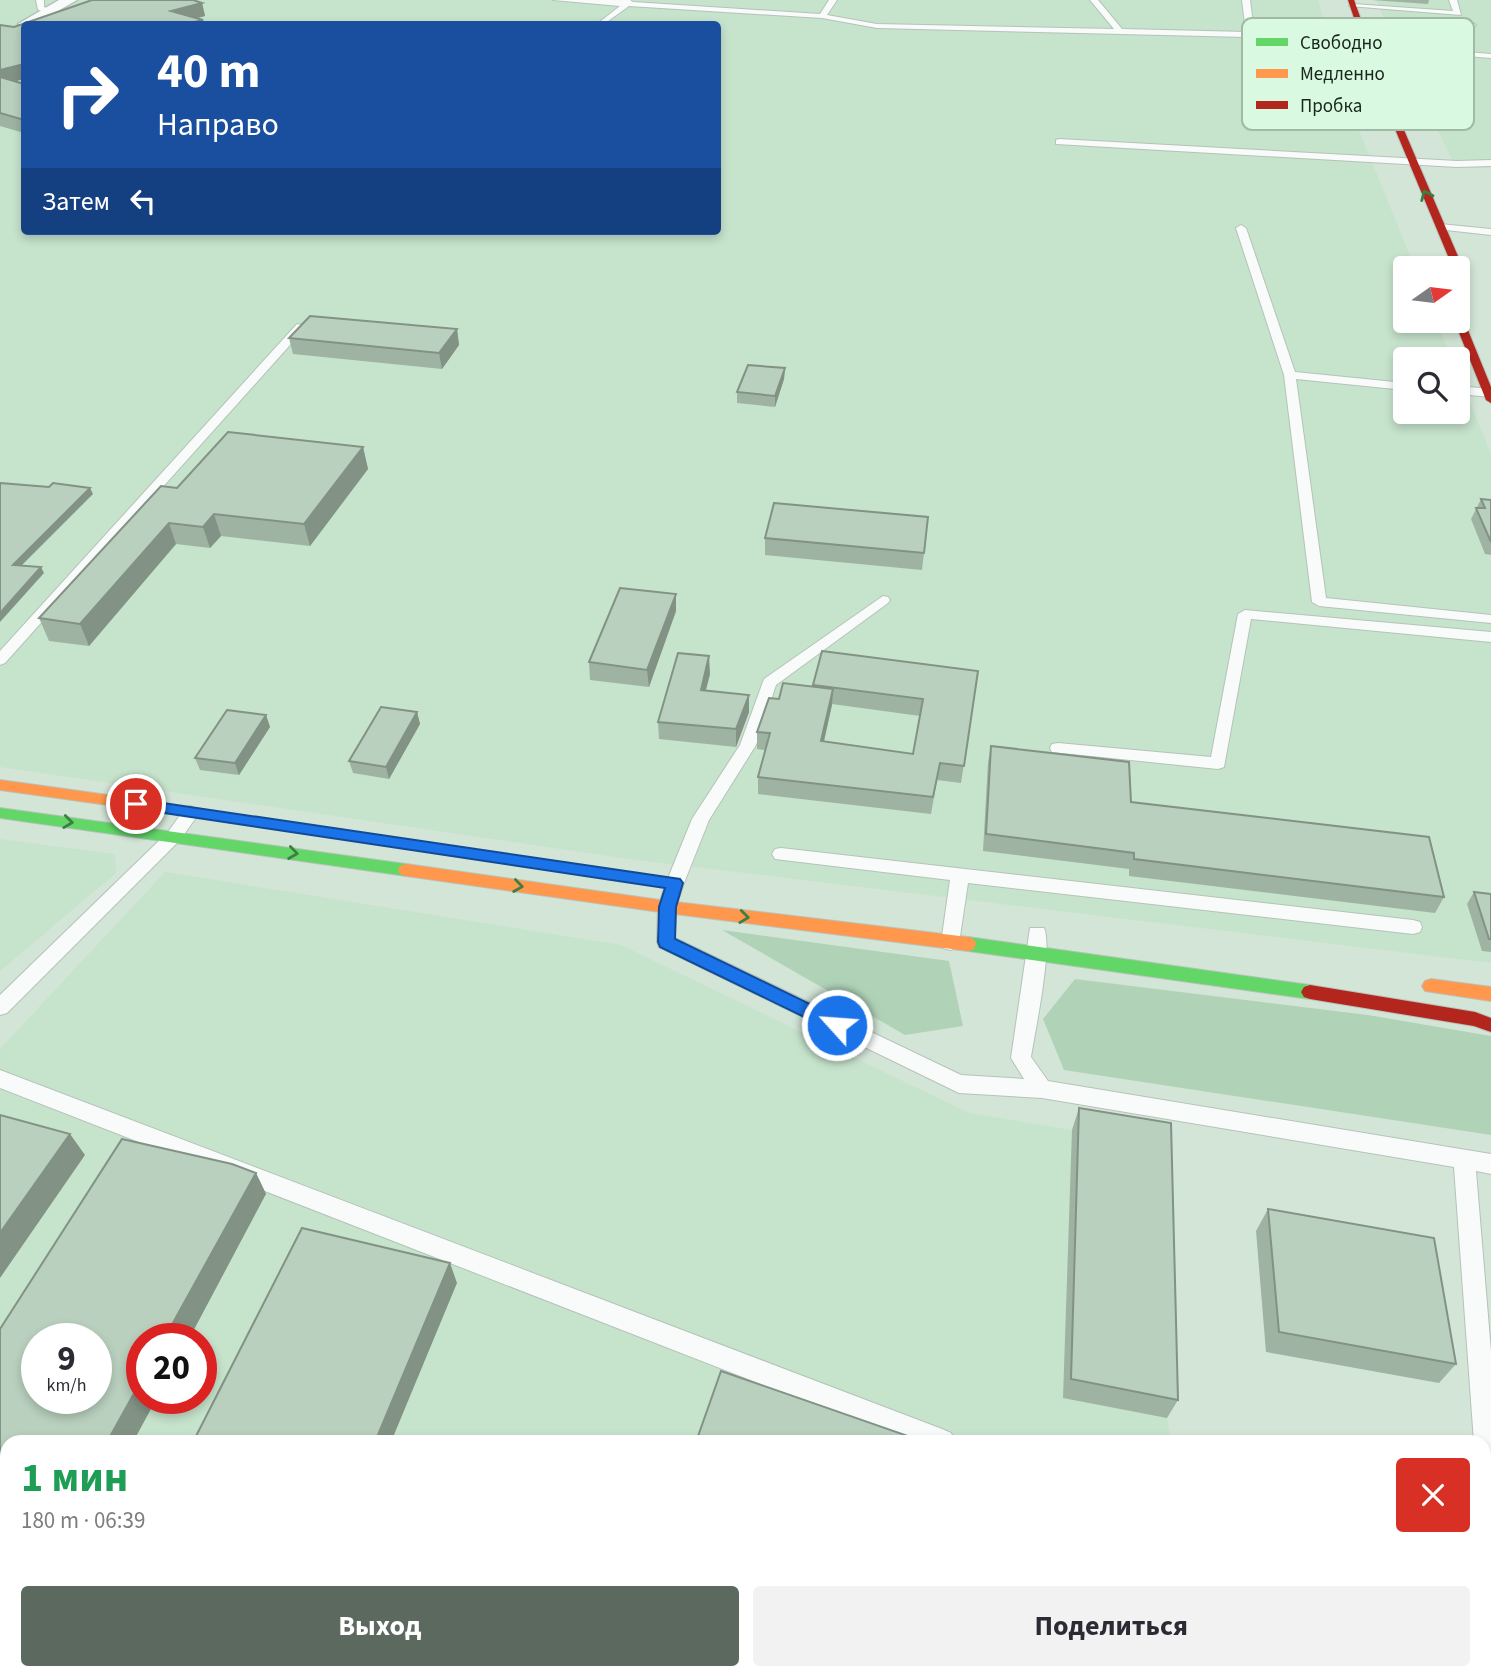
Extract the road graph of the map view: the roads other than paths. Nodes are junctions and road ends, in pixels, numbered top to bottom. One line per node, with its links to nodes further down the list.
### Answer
1 (70, 0): 9 (street)
2 (557, 0): 8 (lane)
3 (833, 0): 11 (lane)
4 (1094, 0): 17 (lane)
5 (1247, 0): 12 (lane)
6 (1337, 0): 13 (main road)
7 (1453, 0): 10 (lane)
8 (630, 2): 11 (lane); 15 (lane)
9 (45, 5): 14 (street)
10 (1357, 10)
11 (822, 16): 17 (lane)
12 (1248, 18)
13 (1341, 18)
14 (29, 21)
15 (604, 21)
16 (21, 27): 18 (street)
17 (1121, 33): 19 (lane)
18 (7, 34)
19 (1242, 36)
20 (1399, 130): 23 (main road)
21 (1059, 142): 22 (lane)
22 (1390, 152): 23 (lane); 25 (main road)
23 (1411, 160): 24 (lane); 26 (main road, one-way to 23)
24 (1491, 163)
25 (1402, 182)
26 (1440, 227): 28 (lane); 29 (main road)
27 (1241, 228): 32 (lane)
28 (1491, 232)
29 (1452, 256)
30 (301, 326): 39 (lane)
31 (1464, 333): 35 (main road)
32 (1290, 376): 33 (lane); 37 (lane)
33 (1393, 385)
34 (1470, 392): 35 (lane)
35 (1490, 395)
36 (883, 600): 47 (lane)
37 (1491, 620)
38 (1491, 637): 40 (lane)
39 (0, 660)
40 (1058, 748)
41 (0, 785): 42 (main road)
42 (184, 811): 44 (lane)
43 (0, 813): 44 (main road, one-way to 44)
44 (174, 836): 47 (main road, one-way to 47); 53 (lane)
45 (781, 854): 46 (lane)
46 (960, 874): 48 (lane); 50 (lane)
47 (667, 907): 50 (main road, one-way to 50); 56 (lane)
48 (1413, 927)
49 (1037, 938): 50 (main road); 54 (main road); 56 (lane)
50 (950, 943)
51 (1412, 983): 52 (main road)
52 (1491, 994)
53 (0, 1007)
54 (1491, 1025)
55 (0, 1079): 59 (lane)
56 (1042, 1089): 57 (lane)
57 (1464, 1160): 58 (lane); 60 (lane)
58 (1491, 1164)
59 (924, 1435)
60 (1486, 1435)

